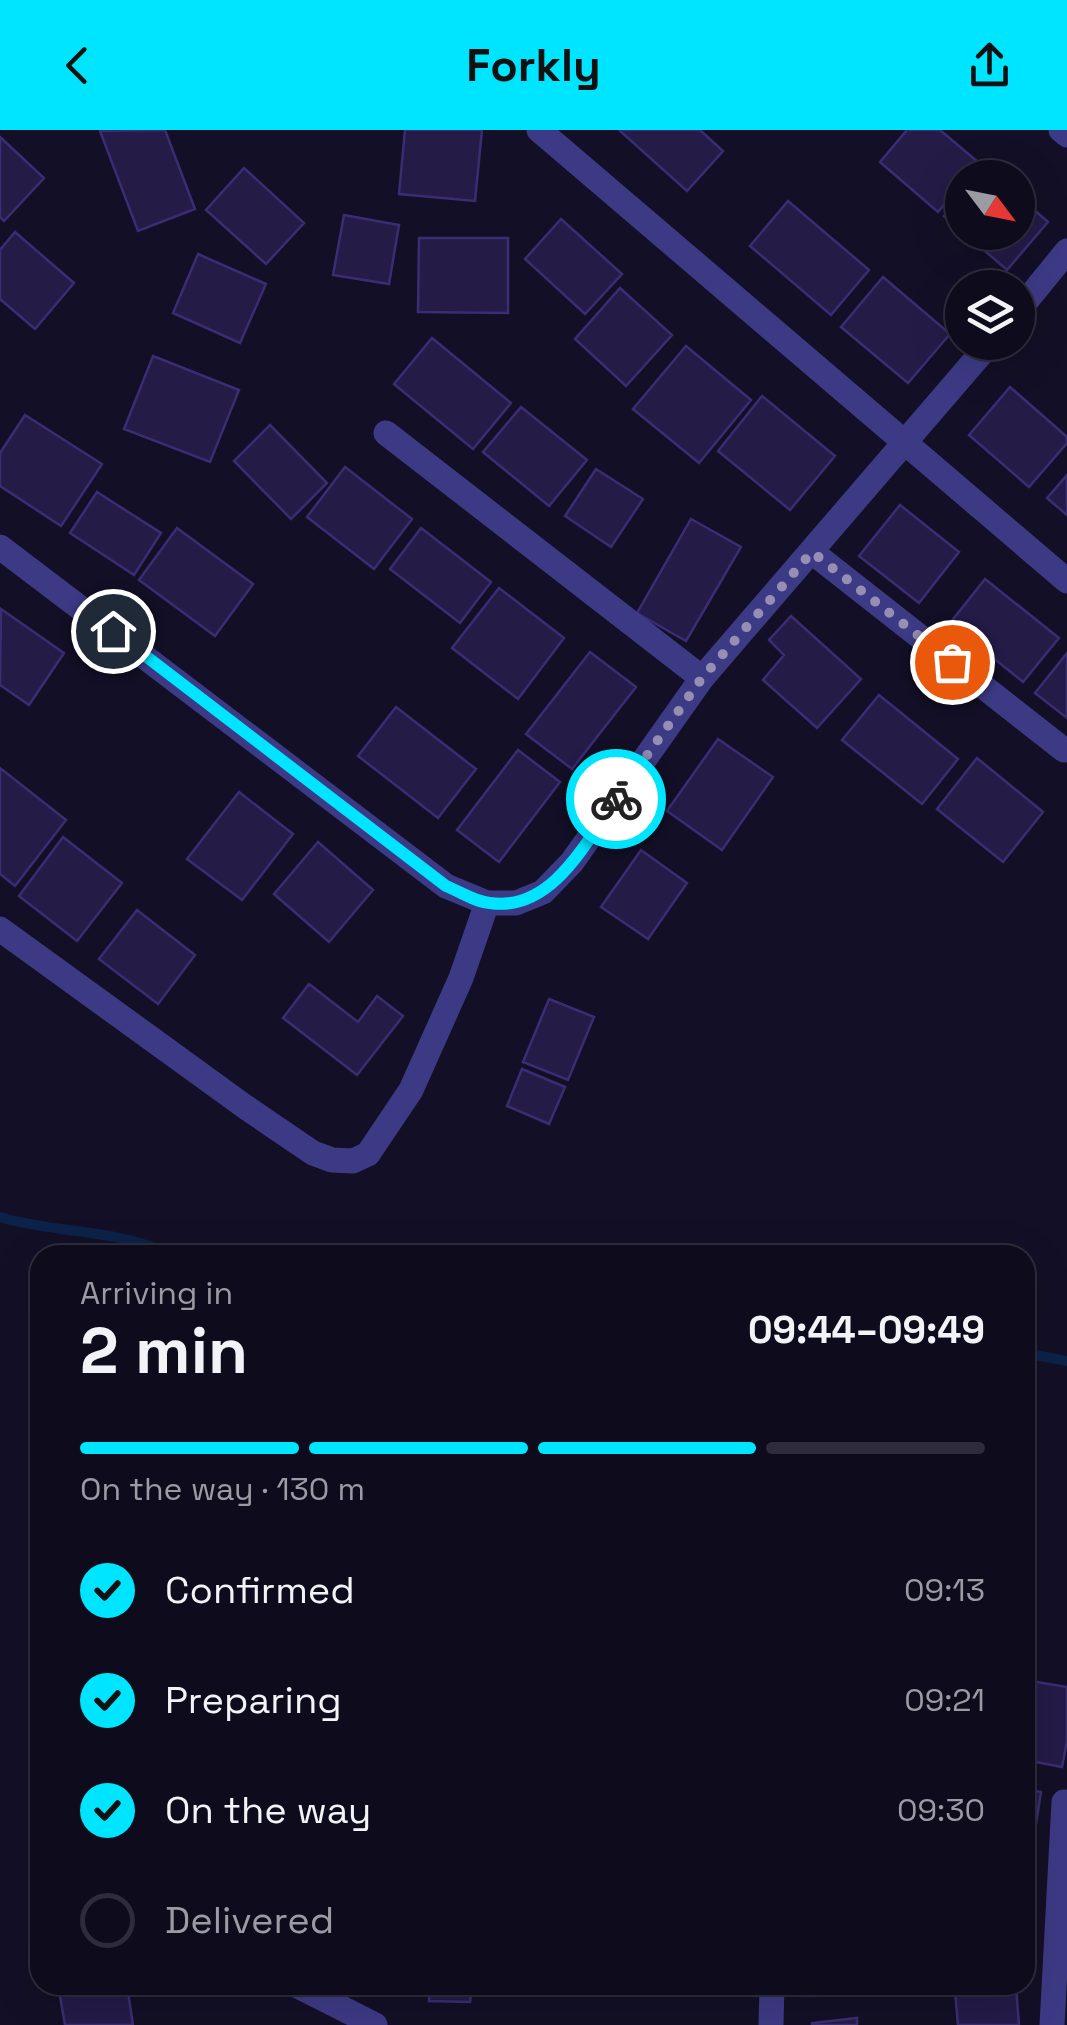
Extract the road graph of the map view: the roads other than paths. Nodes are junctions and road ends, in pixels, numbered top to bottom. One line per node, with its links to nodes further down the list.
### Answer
1 (538, 130): 6 (street)
2 (1067, 252): 3 (street)
3 (1035, 290)
4 (975, 360): 6 (street)
5 (386, 433): 10 (street)
6 (904, 443): 8 (street); 9 (street)
7 (0, 547): 12 (street)
8 (812, 552): 10 (street); 11 (street)
9 (1067, 581)
10 (702, 678): 12 (street)
11 (1064, 750)
12 (487, 904): 13 (street)
13 (0, 929)
14 (1064, 1802): 19 (street)
15 (316, 1995): 17 (street)
16 (772, 1995): 18 (street)
17 (375, 2025)
18 (771, 2025)
19 (1052, 2025)

